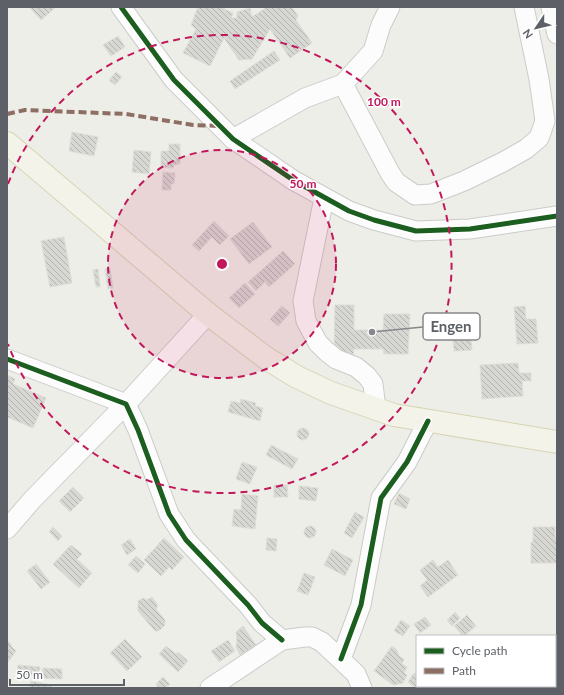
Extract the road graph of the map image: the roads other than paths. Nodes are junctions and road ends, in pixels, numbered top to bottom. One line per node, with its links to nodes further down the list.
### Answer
1 (121, 7): 7 (street)
2 (390, 7): 6 (street)
3 (524, 7): 6 (street)
4 (551, 7): 5 (street)
5 (557, 34)
6 (343, 84): 7 (street)
7 (233, 139): 9 (street)
8 (7, 143): 11 (main road)
9 (324, 198): 10 (street); 14 (street)
10 (557, 216)
11 (208, 314): 13 (street); 14 (main road)
12 (7, 359): 13 (street)
13 (126, 404): 17 (street); 18 (street)
14 (376, 409): 15 (main road)
15 (428, 421): 16 (main road); 19 (street)
16 (557, 442)
17 (7, 529)
18 (282, 640): 19 (street); 20 (street)
19 (340, 659): 21 (street)
20 (210, 688)
21 (362, 688)

